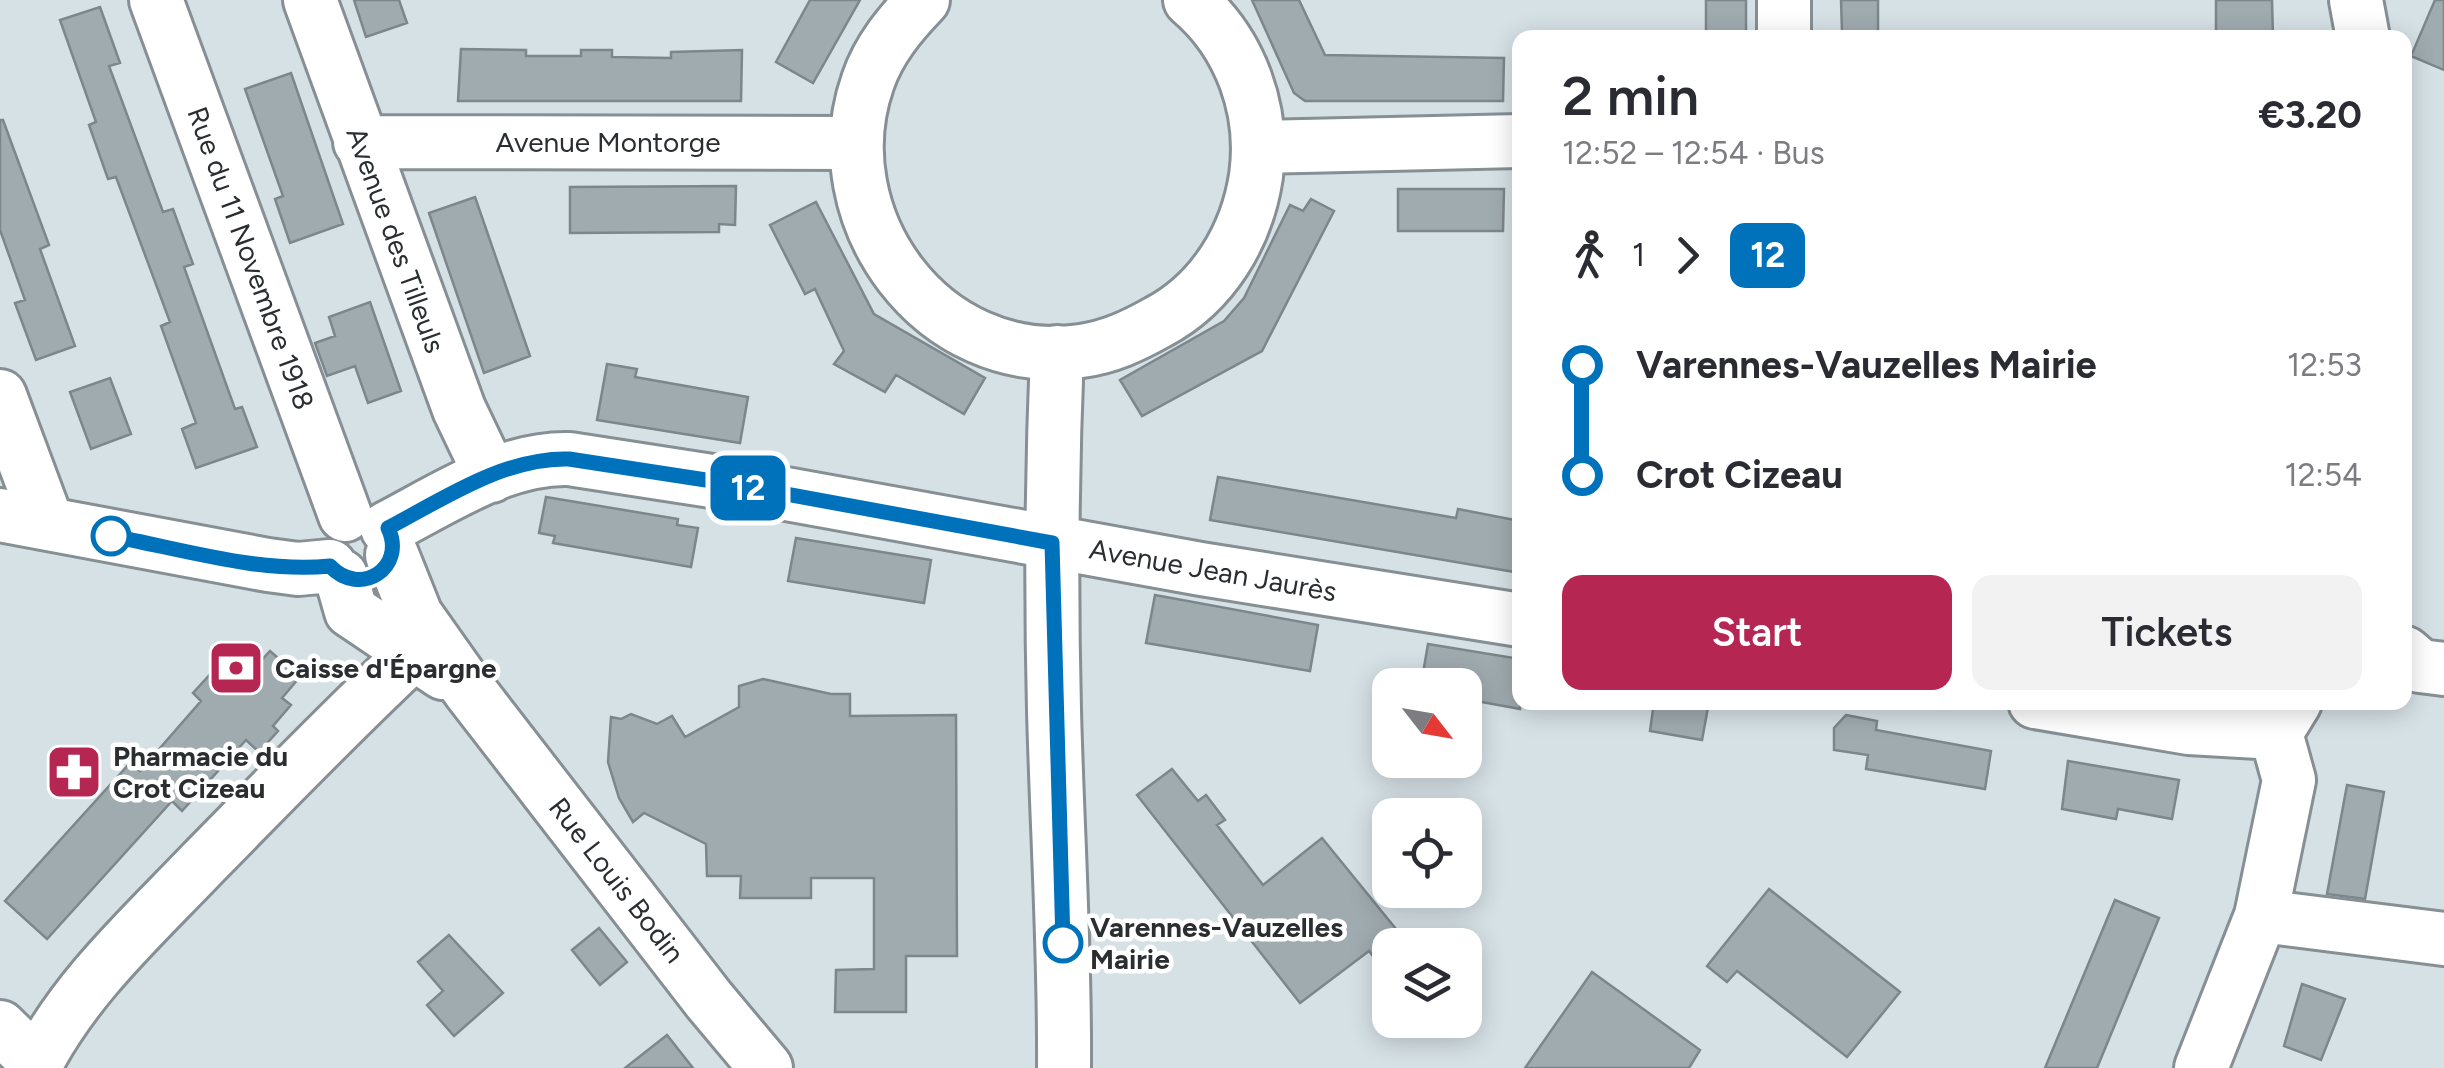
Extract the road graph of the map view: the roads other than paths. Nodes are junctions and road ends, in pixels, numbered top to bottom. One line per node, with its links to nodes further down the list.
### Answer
1 (156, 0): 17 (street, Rue du 11 Novembre 1918)
2 (310, 0): 10 (street, Avenue des Tilleuls)
3 (923, 0): 11 (street)
4 (1190, 0): 12 (street)
5 (1784, 0): 7 (street)
6 (2356, 0): 8 (street)
7 (1784, 30)
8 (2362, 30)
9 (1512, 141): 12 (street)
10 (360, 142): 11 (street, Avenue Montorge); 15 (street, Avenue des Tilleuls)
11 (856, 144): 13 (street)
12 (1260, 147): 13 (street)
13 (1057, 352): 18 (street)
14 (0, 396): 16 (street)
15 (491, 476): 17 (street, Avenue Jean Jaurès); 18 (street, Avenue Jean Jaurès)
16 (24, 519): 19 (street)
17 (375, 533): 19 (street, Avenue Jean Jaurès); 24 (street, Rue Louis Bodin)
18 (1052, 543): 20 (street, Avenue Jean Jaurès); 33 (street)
19 (341, 584): 21 (street, Rue Louis Bodin); 27 (street)
20 (1512, 619)
21 (414, 653): 24 (street, Rue Louis Bodin); 27 (street)
22 (2412, 659): 23 (street)
23 (2444, 670)
24 (469, 690): 32 (street, Rue Louis Bodin)
25 (2082, 710): 26 (street)
26 (2285, 718): 28 (street)
27 (344, 719): 31 (street)
28 (2261, 916): 29 (street); 34 (street)
29 (2444, 939)
30 (0, 1028): 31 (street)
31 (36, 1066)
32 (766, 1068)
33 (1064, 1068)
34 (2201, 1068)

